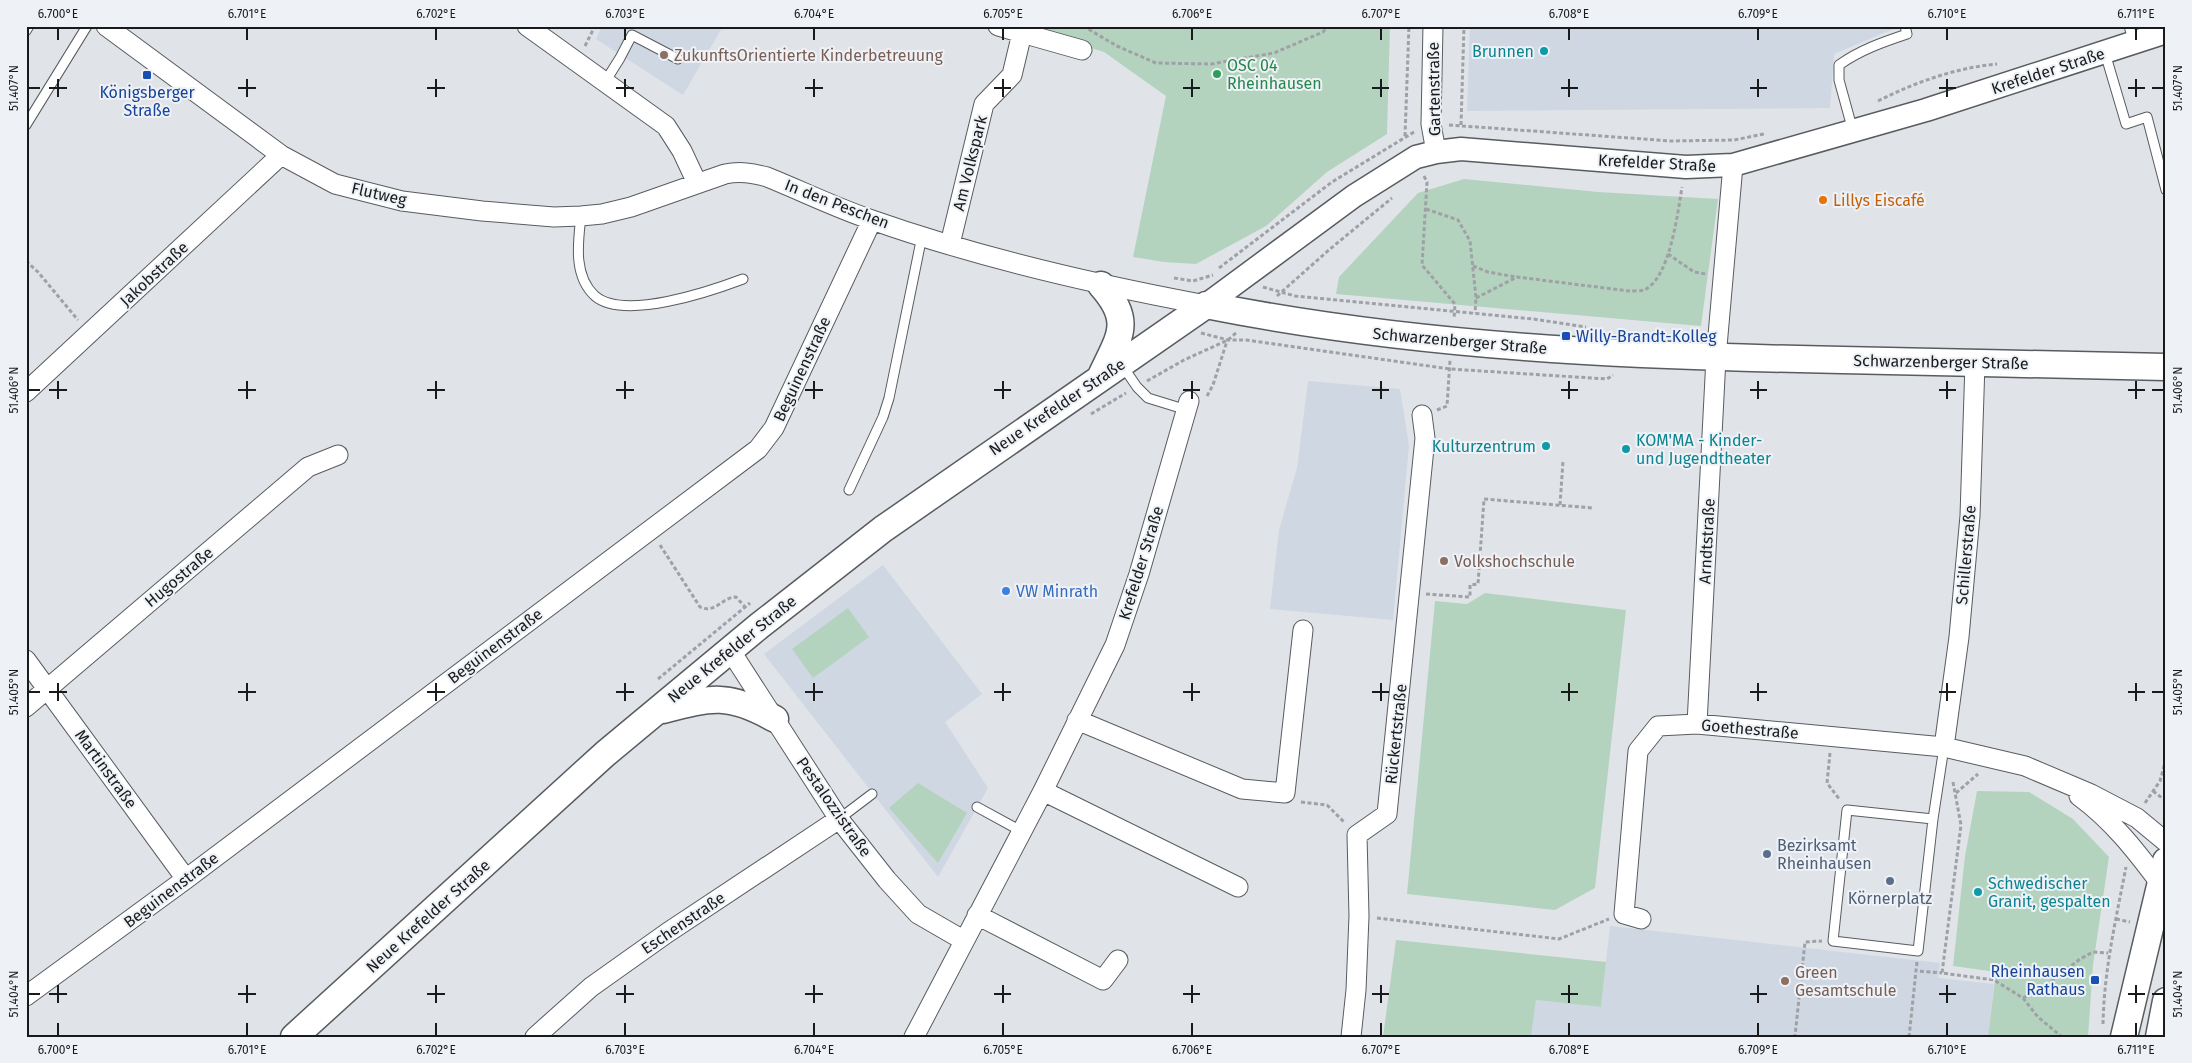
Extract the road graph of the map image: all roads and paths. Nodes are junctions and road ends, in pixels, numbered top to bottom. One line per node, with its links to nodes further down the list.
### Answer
1 (29, 26): 12 (lane)
2 (86, 26): 23 (lane)
3 (106, 26): 28 (street, Flutweg)
4 (527, 26): 20 (street)
5 (998, 26): 14 (street)
6 (1084, 26): 7 (path)
7 (1328, 26)
8 (1409, 26): 26 (path)
9 (1434, 26): 22 (street, Gartenstraße)
10 (1464, 26): 24 (path)
11 (1905, 26): 21 (lane)
12 (26, 31)
13 (2166, 32): 15 (street, Krefelder Straße)
14 (1022, 33): 16 (street); 39 (street, Am Volkspark)
15 (2132, 35): 17 (street, Krefelder Straße)
16 (1082, 50)
17 (2104, 53): 21 (street, Krefelder Straße); 33 (lane)
18 (678, 59): 20 (lane)
19 (2004, 63): 21 (path)
20 (605, 82): 32 (street)
21 (1850, 120): 29 (street, Krefelder Straße)
22 (1431, 124): 24 (path); 26 (path); 27 (street, Gartenstraße)
23 (26, 125)
24 (1461, 126): 25 (path)
25 (1770, 132)
26 (1405, 136): 43 (path)
27 (1436, 152): 30 (street, Krefelder Straße); 49 (street, Krefelder Straße)
28 (281, 155): 36 (street, Flutweg); 59 (street, Jakobstraße)
29 (1733, 165): 30 (street, Krefelder Straße); 44 (street)
30 (1686, 167): 40 (path)
31 (1417, 180): 35 (path)
32 (697, 183): 36 (street, Flutweg); 37 (street, In den Peschen)
33 (2166, 190)
34 (1394, 196): 51 (path)
35 (1426, 209): 42 (path); 55 (path)
36 (581, 216): 47 (lane)
37 (872, 220): 38 (street, In den Peschen); 74 (street, Beguinenstraße)
38 (922, 236): 39 (street, In den Peschen); 71 (lane)
39 (950, 244): 50 (street, In den Peschen)
40 (1668, 254): 44 (path); 46 (path)
41 (26, 261): 59 (path)
42 (1473, 266): 46 (path); 52 (path)
43 (1211, 274): 48 (path); 49 (path)
44 (1724, 276): 62 (street)
45 (1166, 277): 48 (path)
46 (1517, 277): 52 (path)
47 (742, 279)
48 (1193, 281): 53 (path)
49 (1239, 281): 51 (path); 54 (street, Krefelder Straße)
50 (1101, 285): 53 (street, In den Peschen); 65 (main road)
51 (1282, 291): 55 (path); 57 (path)
52 (1476, 298): 56 (path)
53 (1171, 299): 54 (street, In den Peschen)
54 (1206, 305): 57 (main road, Schwarzenberger Straße); 65 (main road, Neue Krefelder Straße)
55 (1454, 311): 56 (path); 61 (path)
56 (1475, 313): 58 (path)
57 (1255, 315): 61 (main road, Schwarzenberger Straße)
58 (1533, 319)
59 (89, 334): 66 (street, Jakobstraße)
60 (1228, 340): 67 (path)
61 (1452, 342): 62 (main road, Schwarzenberger Straße); 68 (path)
62 (1716, 358): 63 (main road, Schwarzenberger Straße); 85 (street, Arndtstraße)
63 (1975, 363): 64 (main road, Schwarzenberger Straße); 87 (street, Schillerstraße)
64 (2166, 367)
65 (1111, 370): 67 (lane); 76 (main road, Neue Krefelder Straße)
66 (26, 392)
67 (1188, 405): 84 (street, Krefelder Straße)
68 (1422, 415): 103 (street, Rückertstraße)
69 (338, 455): 80 (street, Hugostraße)
70 (1563, 461): 72 (path)
71 (849, 490)
72 (1560, 505): 73 (path); 75 (path)
73 (1594, 508)
74 (650, 530): 76 (path); 107 (street, Beguinenstraße)
75 (1435, 595)
76 (759, 626): 78 (main road, Neue Krefelder Straße)
77 (1304, 630): 93 (street)
78 (730, 650): 82 (main road, Neue Krefelder Straße); 83 (street, Pestalozzistraße)
79 (26, 660): 80 (street, Martinstraße)
80 (48, 689): 81 (street, Hugostraße); 107 (street, Martinstraße)
81 (26, 707)
82 (655, 712): 83 (main road); 123 (main road, Neue Krefelder Straße)
83 (775, 719): 100 (street, Pestalozzistraße)
84 (1077, 720): 91 (street, Krefelder Straße); 93 (street)
85 (1697, 724): 86 (street, Goethestraße); 111 (street, Goethestraße)
86 (1832, 736): 87 (street, Goethestraße); 98 (path)
87 (1944, 747): 89 (street, Goethestraße); 94 (path); 101 (lane)
88 (2166, 759): 92 (path)
89 (1993, 760): 90 (street, Goethestraße); 94 (path)
90 (2052, 776): 99 (street, Goethestraße); 105 (street, Goethestraße)
91 (1042, 790): 102 (street, Krefelder Straße); 108 (street)
92 (2152, 791): 96 (path); 99 (path)
93 (1285, 793): 103 (path)
94 (1956, 793): 118 (path)
95 (872, 794): 100 (lane)
96 (2166, 801)
97 (977, 807): 102 (lane)
98 (1847, 810): 101 (lane); 113 (lane)
99 (2137, 818): 104 (street, Goethestraße)
100 (839, 819): 112 (street, Pestalozzistraße); 124 (street, Eschenstraße)
101 (1933, 819): 114 (lane)
102 (1021, 831): 109 (street, Krefelder Straße)
103 (1357, 835): 110 (street)
104 (2166, 842)
105 (2131, 844): 106 (street, Goethestraße); 115 (path)
106 (2164, 877): 122 (main road)
107 (186, 879): 119 (street, Beguinenstraße)
108 (1238, 887)
109 (977, 915): 112 (street, Krefelder Straße); 116 (street)
110 (1359, 916): 111 (path); 126 (street)
111 (1632, 916)
112 (963, 940): 125 (street, Krefelder Straße)
113 (1833, 941): 114 (lane); 127 (path)
114 (1918, 951): 117 (path)
115 (2108, 953): 120 (path); 122 (path)
116 (1118, 960)
117 (1916, 971): 118 (path); 128 (path)
118 (1942, 973): 120 (path)
119 (26, 996)
120 (2023, 998): 129 (path)
121 (2166, 1001): 130 (main road)
122 (2114, 1032)
123 (294, 1037)
124 (535, 1037)
125 (914, 1037)
126 (1351, 1037)
127 (1797, 1037)
128 (1908, 1037)
129 (2062, 1037)
130 (2159, 1037)

